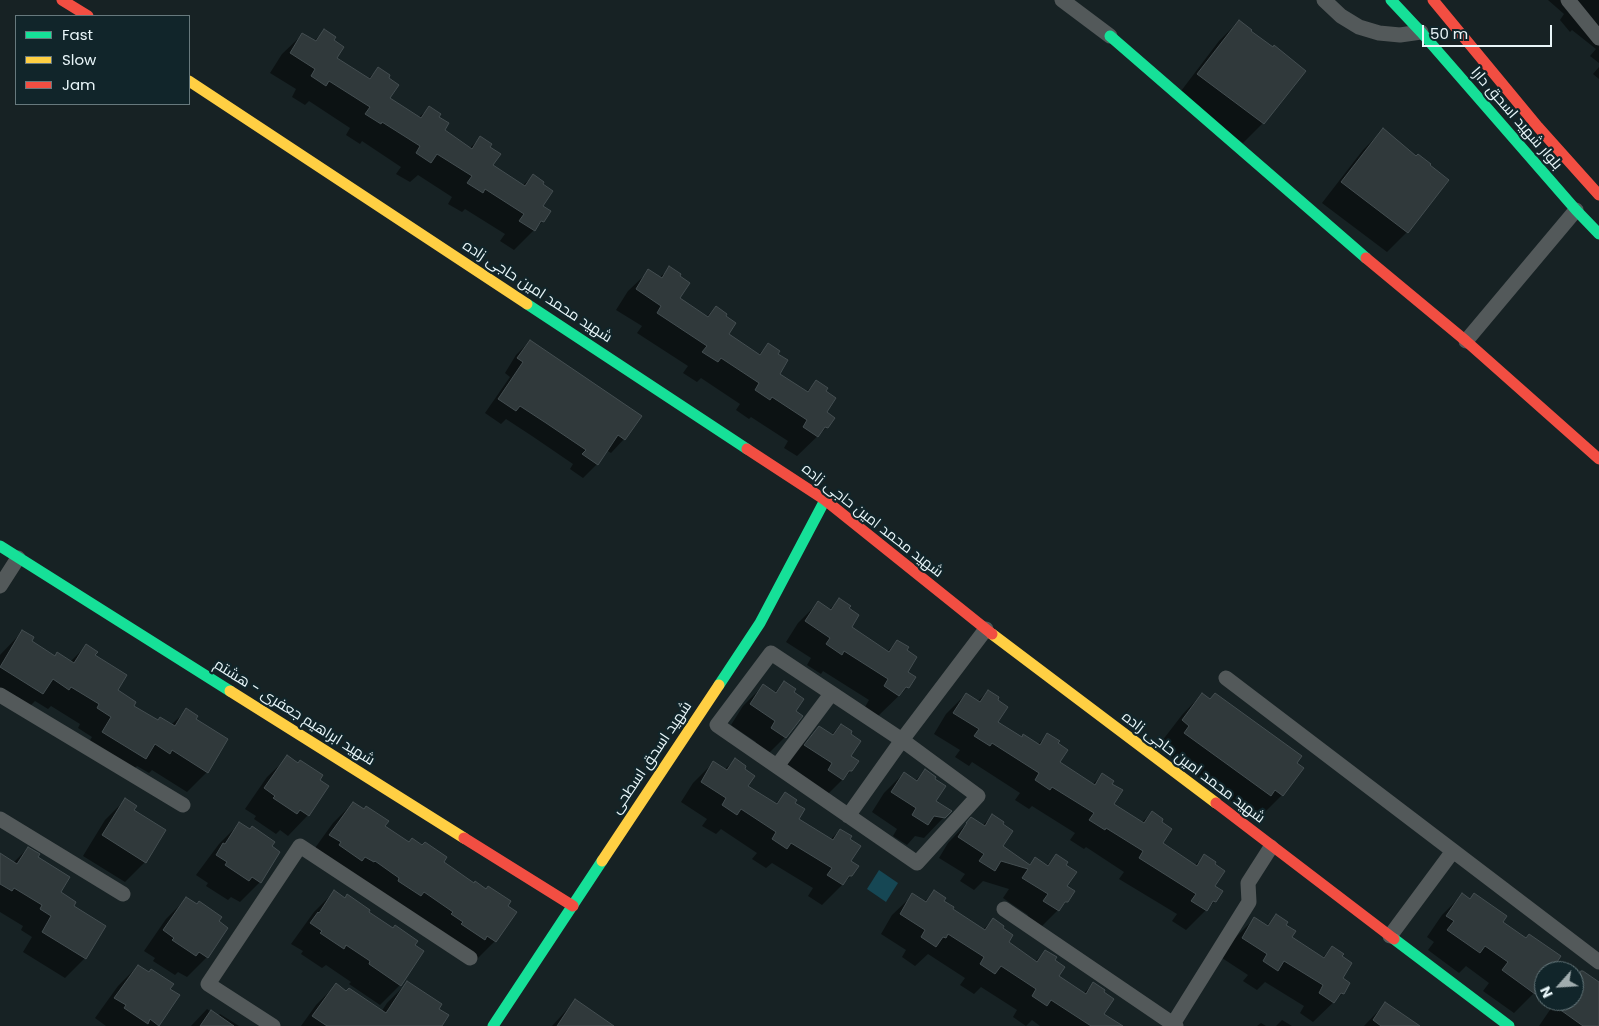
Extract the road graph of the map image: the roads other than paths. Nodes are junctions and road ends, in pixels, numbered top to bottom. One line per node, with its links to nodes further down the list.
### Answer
1 (62, 0): 7 (street)
2 (1062, 0): 9 (street)
3 (1324, 0): 8 (street)
4 (1392, 0): 8 (street, بلوار شهید اسحق دارا)
5 (1433, 0): 12 (street, بلوار شهید اسحق دارا)
6 (1568, 0): 10 (street)
7 (86, 15)
8 (1421, 32): 12 (street, بلوار شهید اسحق دارا)
9 (1110, 36): 14 (street)
10 (1599, 38)
11 (190, 82): 16 (street, شهید محمد امین حاجی زاده)
12 (1589, 196): 13 (street, بلوار شهید اسحق دارا); 14 (street)
13 (1599, 234)
14 (1466, 341): 15 (street)
15 (1599, 459)
16 (825, 500): 20 (street, شهید محمد امین حاجی زاده); 32 (street, شهید اسحق اسطحی)
17 (0, 546): 18 (street, شهید ابراهیم جعفری - هشتم)
18 (18, 558): 19 (street); 32 (street, شهید ابراهیم جعفری - هشتم)
19 (0, 586)
20 (986, 629): 24 (street); 29 (street, شهید محمد امین حاجی زاده)
21 (1226, 678): 30 (street)
22 (831, 694): 24 (street); 25 (street); 25 (street)
23 (0, 695): 26 (street)
24 (902, 740): 27 (street); 27 (street)
25 (777, 766): 27 (street)
26 (183, 806)
27 (848, 816)
28 (0, 819): 31 (street)
29 (1271, 847): 34 (street, شهید محمد امین حاجی زاده); 37 (street)
30 (1453, 851): 34 (street); 36 (street)
31 (123, 894)
32 (572, 906): 39 (street, شهید اسحق اسطحی)
33 (1004, 908): 37 (street)
34 (1390, 936): 40 (street, شهید محمد امین حاجی زاده)
35 (470, 958): 38 (street)
36 (1599, 962)
37 (1174, 1025)
38 (273, 1026)
39 (493, 1026)
40 (1509, 1026)

